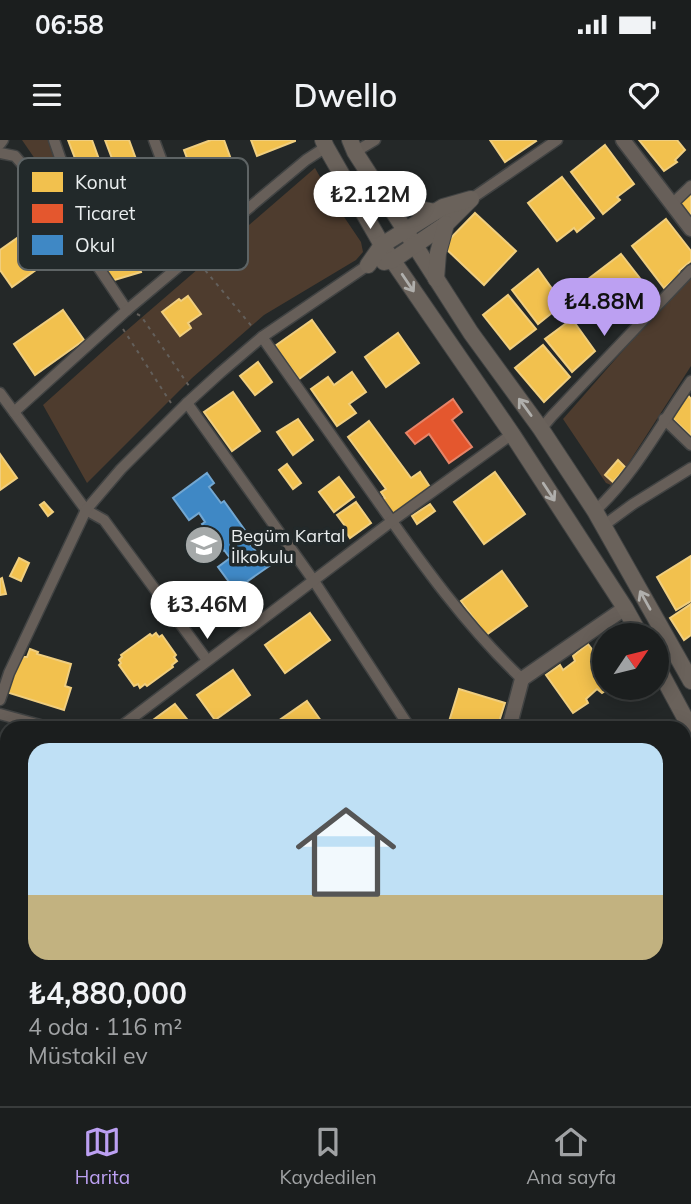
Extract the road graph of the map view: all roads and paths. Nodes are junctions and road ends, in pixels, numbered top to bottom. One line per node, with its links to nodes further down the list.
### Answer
1 (54, 140): 9 (street)
2 (154, 140): 10 (street)
3 (375, 140): 7 (street)
4 (556, 140): 14 (street)
5 (623, 140): 15 (street)
6 (325, 144): 16 (street); 20 (main road)
7 (352, 146): 13 (main road)
8 (0, 153): 11 (street)
9 (60, 158)
10 (161, 158)
11 (18, 159)
12 (691, 186): 15 (street)
13 (383, 196): 17 (main road); 19 (main road)
14 (471, 198): 17 (main road)
15 (671, 204): 18 (street)
16 (248, 209)
17 (441, 218): 19 (main road); 21 (main road); 28 (main road)
18 (691, 229)
19 (405, 231): 20 (main road); 21 (main road)
20 (382, 245): 22 (main road); 23 (main road)
21 (415, 245): 22 (main road); 28 (main road)
22 (393, 260): 23 (main road); 38 (main road, one-way to 38)
23 (368, 265): 30 (street)
24 (100, 270): 29 (street)
25 (175, 270): 29 (street)
26 (205, 270): 30 (path)
27 (691, 270): 37 (street)
28 (436, 279): 37 (main road, one-way to 28)
29 (127, 310): 33 (path); 34 (street); 35 (path)
30 (262, 337): 33 (street); 43 (street)
31 (691, 381): 36 (street)
32 (0, 393): 34 (street)
33 (191, 399): 35 (street); 45 (street)
34 (14, 412): 41 (street)
35 (177, 412): 41 (street)
36 (664, 419): 39 (street); 42 (street)
37 (541, 429): 42 (main road)
38 (512, 434): 43 (street); 46 (main road, one-way to 46)
39 (691, 445)
40 (691, 468): 44 (street)
41 (86, 510): 48 (street); 49 (street)
42 (595, 511): 44 (main road)
43 (392, 521): 45 (street); 50 (street)
44 (603, 526): 51 (main road, one-way to 44)
45 (314, 580): 48 (street); 57 (street)
46 (625, 608): 47 (main road); 50 (street)
47 (633, 623)
48 (207, 660): 56 (street)
49 (4, 669): 53 (street)
50 (522, 679): 58 (street)
51 (691, 681)
52 (669, 688): 59 (main road)
53 (0, 700)
54 (0, 713): 55 (street)
55 (27, 721)
56 (128, 721)
57 (405, 721)
58 (511, 721)
59 (687, 721)

